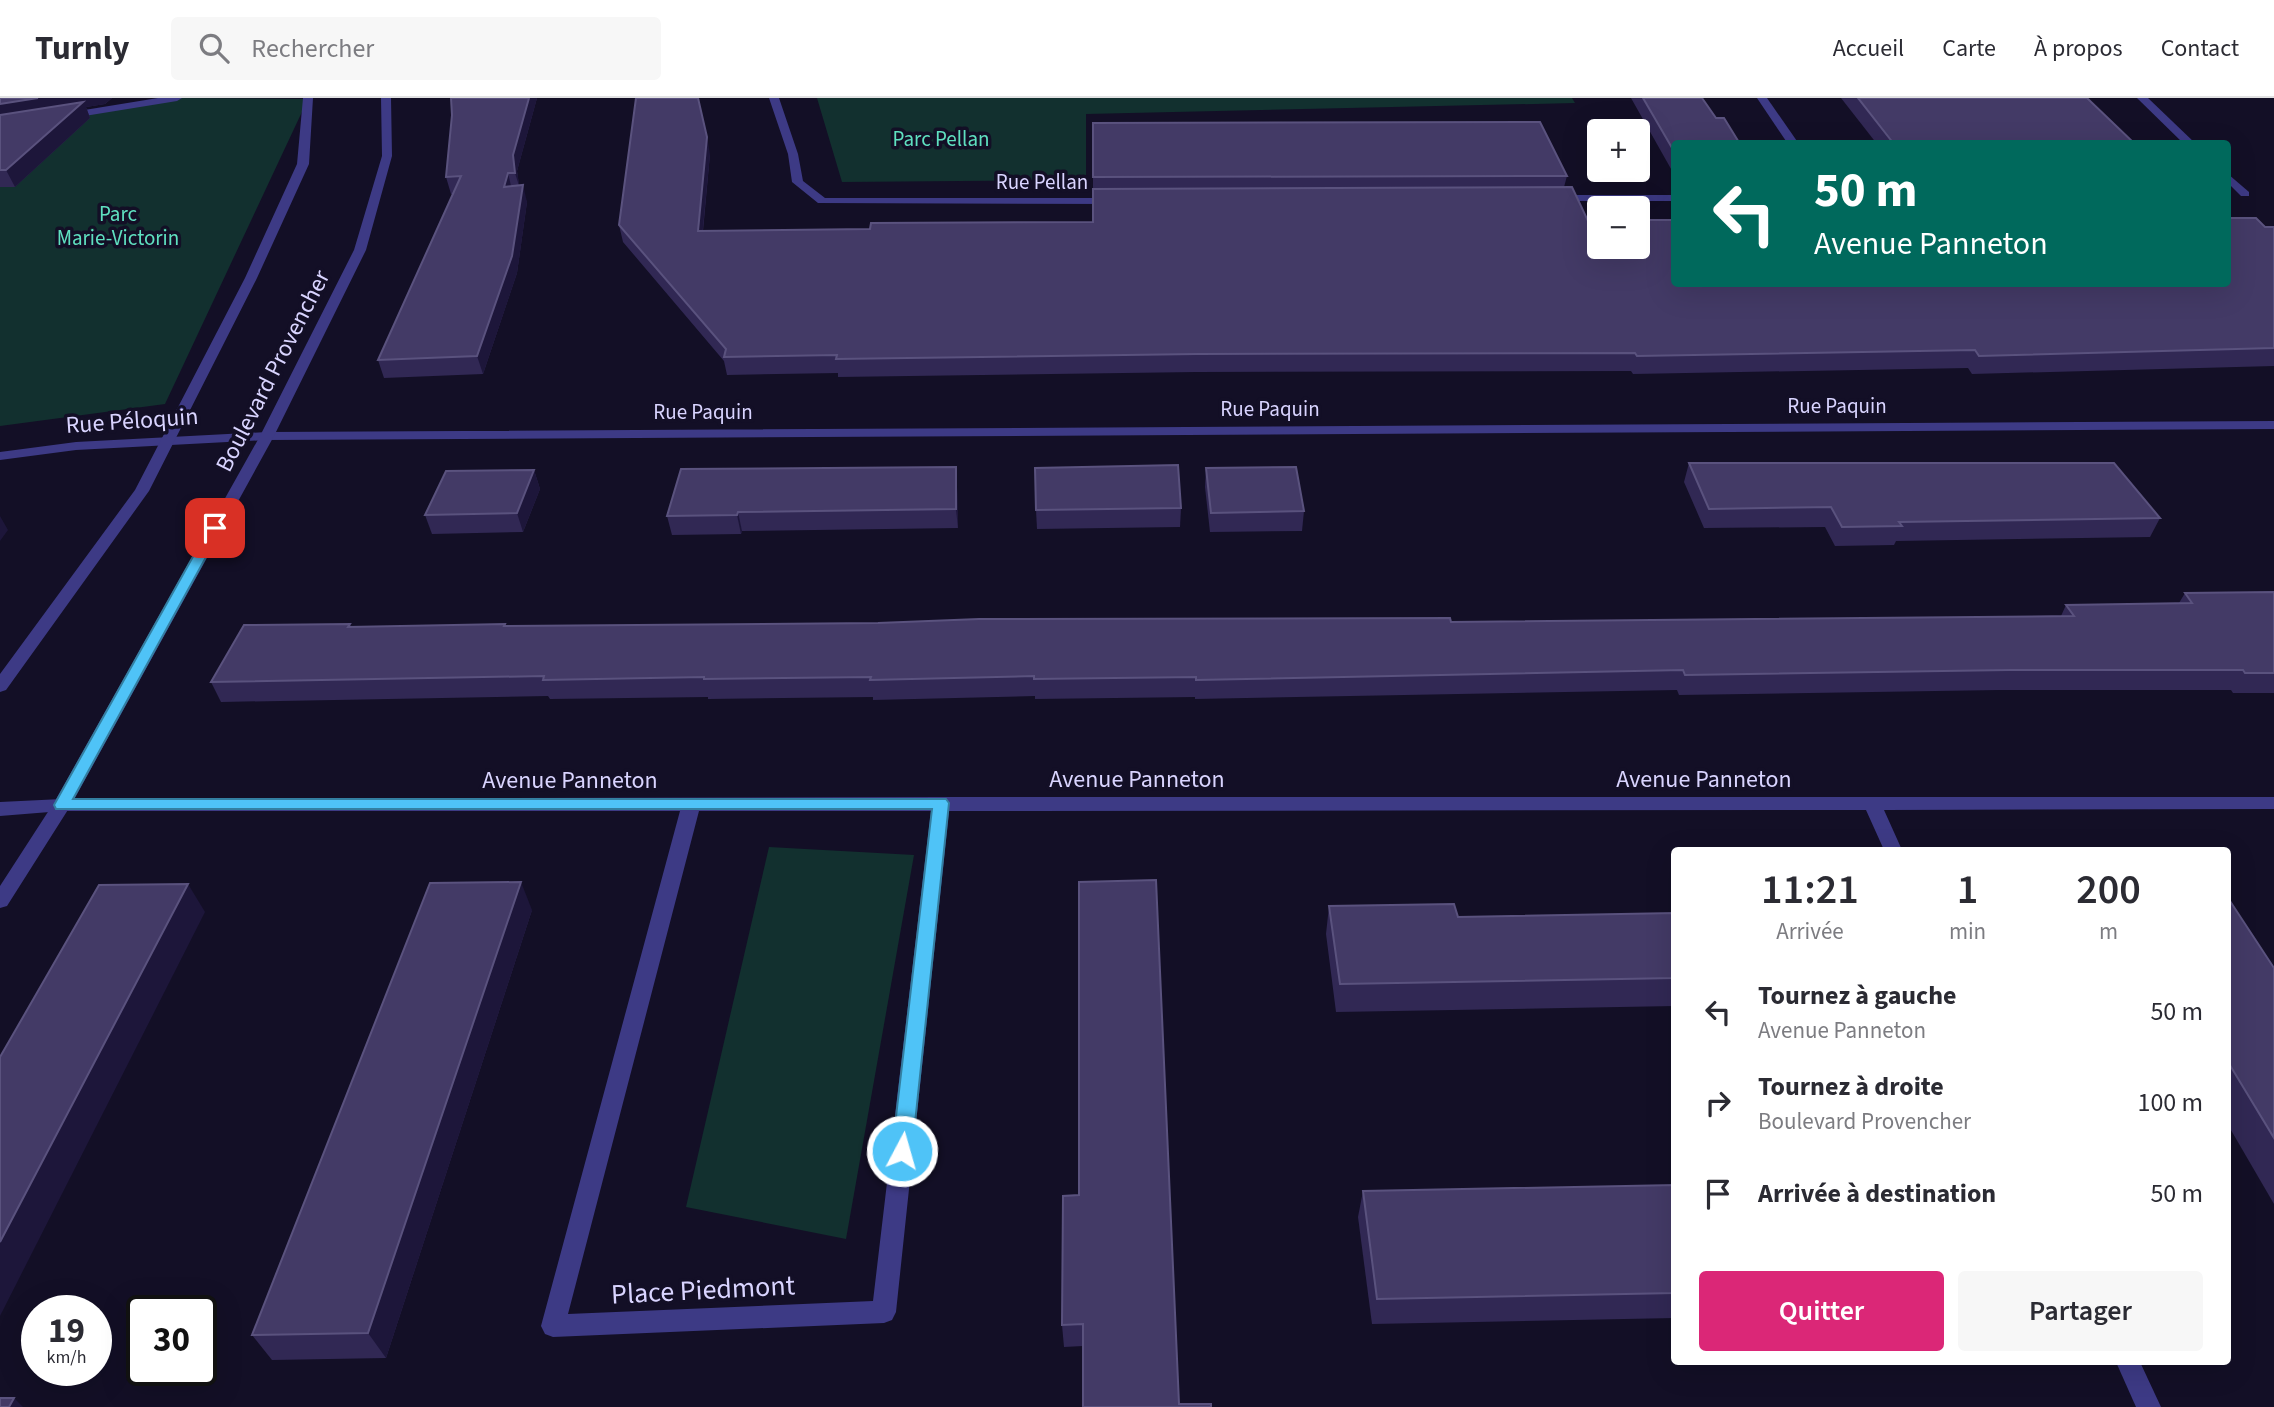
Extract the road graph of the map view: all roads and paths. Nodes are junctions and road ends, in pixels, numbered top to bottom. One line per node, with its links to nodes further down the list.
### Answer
1 (177, 98): 7 (street)
2 (307, 98): 17 (street)
3 (386, 98): 16 (street, Boulevard Provencher)
4 (774, 98): 14 (street, Rue Pellan)
5 (1762, 98): 8 (street)
6 (2142, 98): 9 (street)
7 (48, 120)
8 (1791, 140)
9 (2187, 140)
10 (2231, 180): 11 (street)
11 (2231, 194)
12 (1536, 198): 13 (street)
13 (1671, 198)
14 (1121, 201)
15 (2274, 425): 16 (street, Rue Paquin)
16 (267, 436): 17 (street, Rue Péloquin); 23 (street, Boulevard Provencher)
17 (168, 441): 18 (street, Rue Péloquin); 19 (street)
18 (0, 456)
19 (0, 687)
20 (941, 803): 22 (street, Avenue Panneton); 24 (street, Avenue Panneton); 24 (street, Place Piedmont)
21 (2274, 803): 22 (street, Avenue Panneton)
22 (1872, 804): 26 (street)
23 (62, 805): 24 (street, Avenue Panneton); 25 (street, Avenue Panneton); 27 (street, Boulevard Provencher)
24 (691, 805)
25 (0, 809)
26 (1892, 847)
27 (0, 901)
28 (2130, 1365): 29 (street)
29 (2149, 1407)

